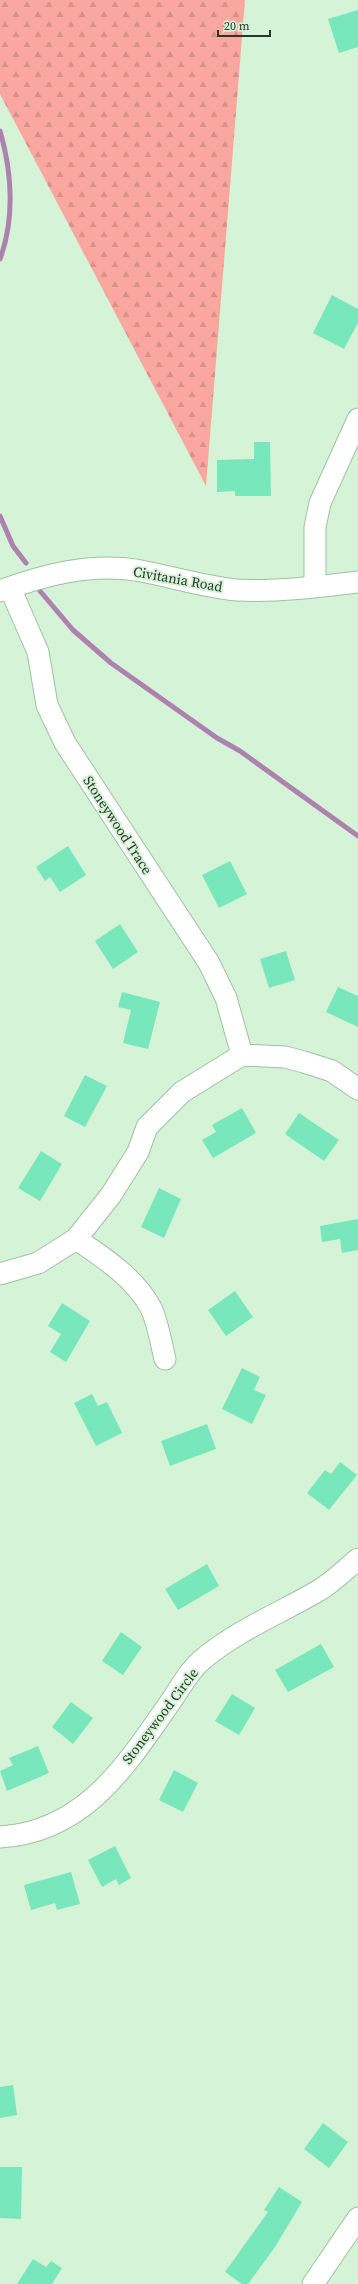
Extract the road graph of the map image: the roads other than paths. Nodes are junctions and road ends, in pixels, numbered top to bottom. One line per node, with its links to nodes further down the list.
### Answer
1 (358, 419): 3 (street)
2 (358, 582): 3 (street, Civitania Road)
3 (315, 588): 4 (street, Civitania Road)
4 (5, 589): 5 (street, Stoneywood Trace)
5 (242, 1055): 6 (street); 7 (street)
6 (358, 1089)
7 (76, 1239): 8 (street); 9 (street)
8 (0, 1274)
9 (165, 1359)
10 (358, 1559): 11 (street, Stoneywood Circle)
11 (0, 1837)
12 (358, 2218): 13 (street)
13 (313, 2284)

